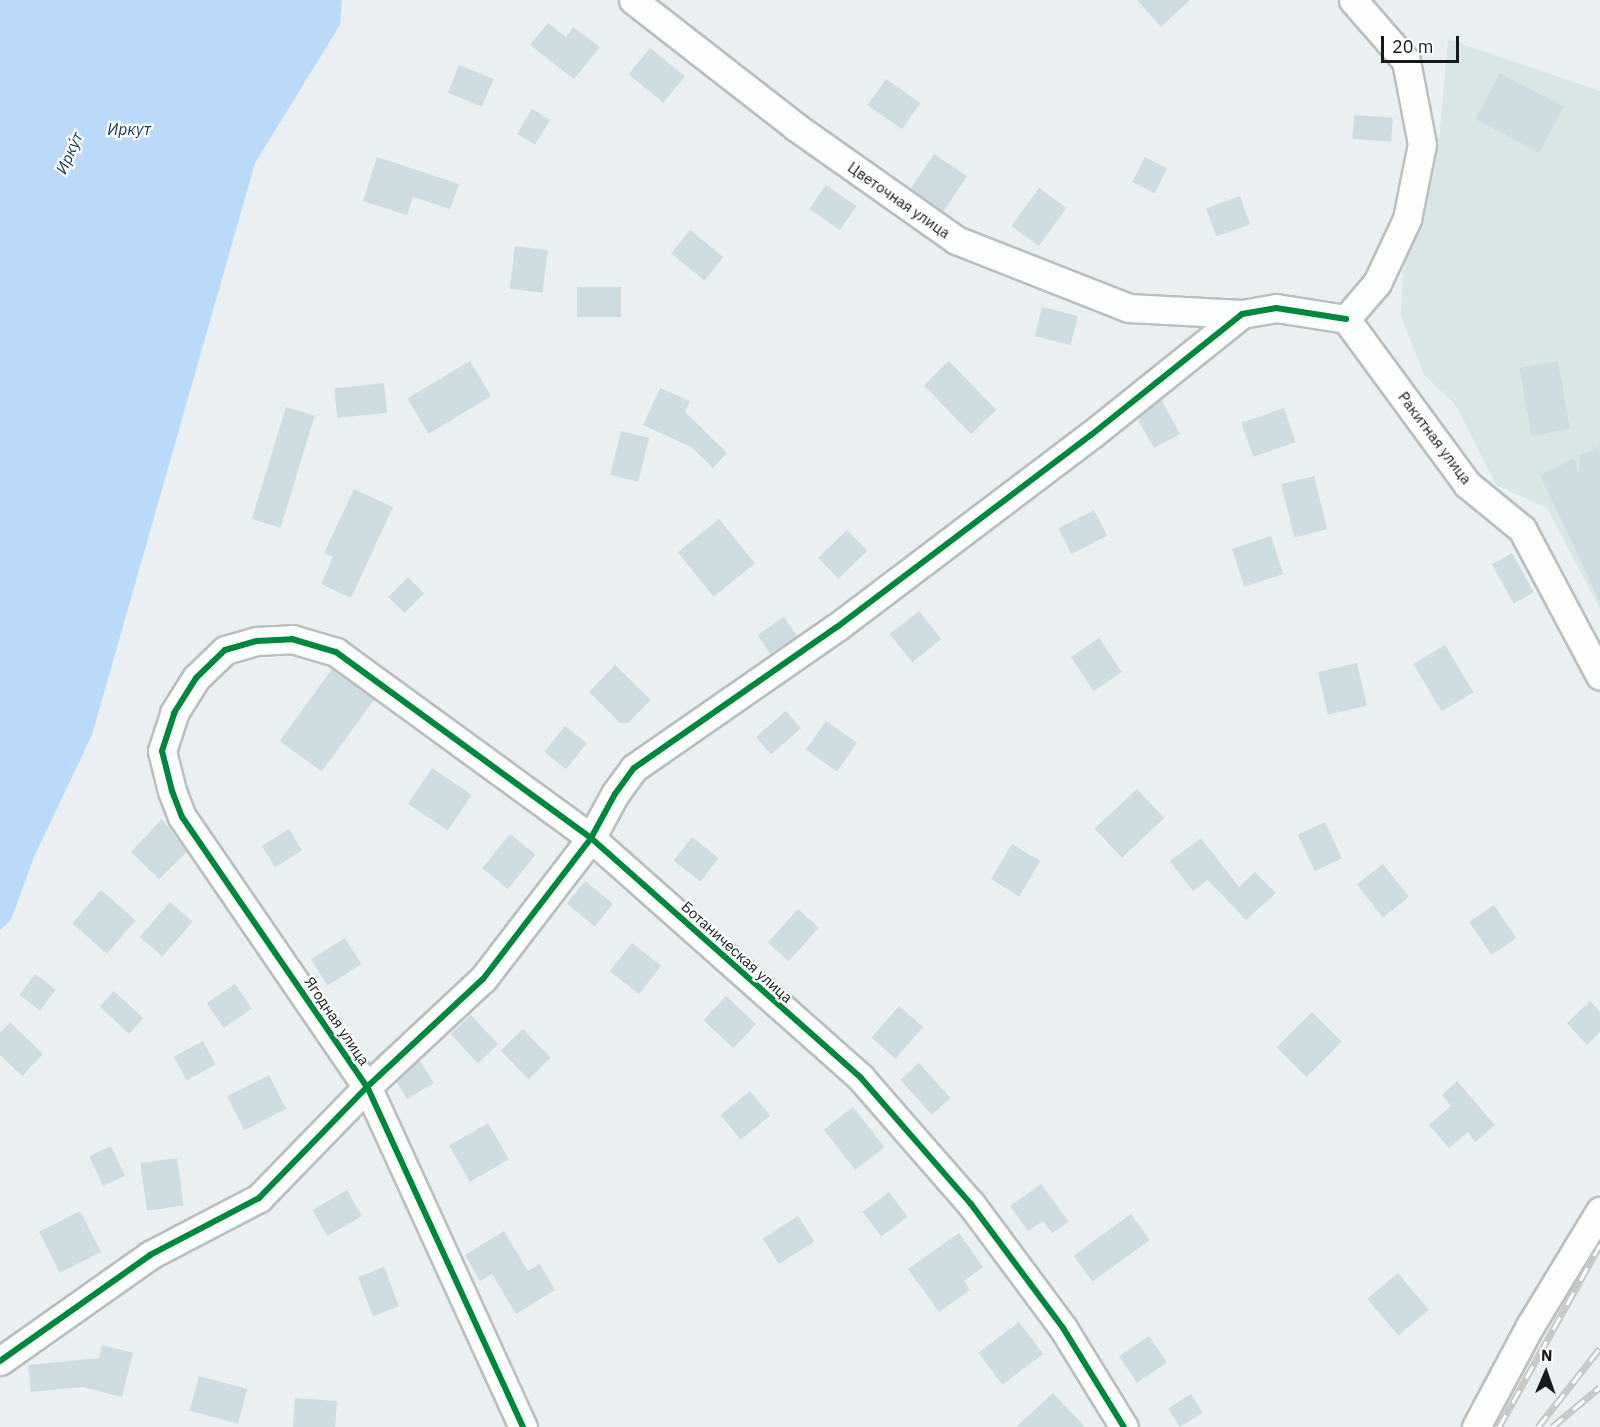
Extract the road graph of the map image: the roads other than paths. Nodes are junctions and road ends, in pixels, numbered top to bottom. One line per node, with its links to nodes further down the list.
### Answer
1 (633, 0): 3 (street, Цветочная улица)
2 (1353, 0): 4 (street)
3 (1242, 314): 4 (street, Цветочная улица); 7 (street)
4 (1346, 319): 6 (street, Ракитная улица)
5 (225, 650): 7 (street, Ботаническая улица); 8 (street, Ягодная улица)
6 (1600, 676)
7 (591, 838): 8 (street); 12 (street, Ботаническая улица)
8 (367, 1087): 10 (street); 11 (street, Ягодная улица)
9 (1600, 1211): 13 (street)
10 (0, 1361)
11 (523, 1427)
12 (1124, 1427)
13 (1476, 1427)

